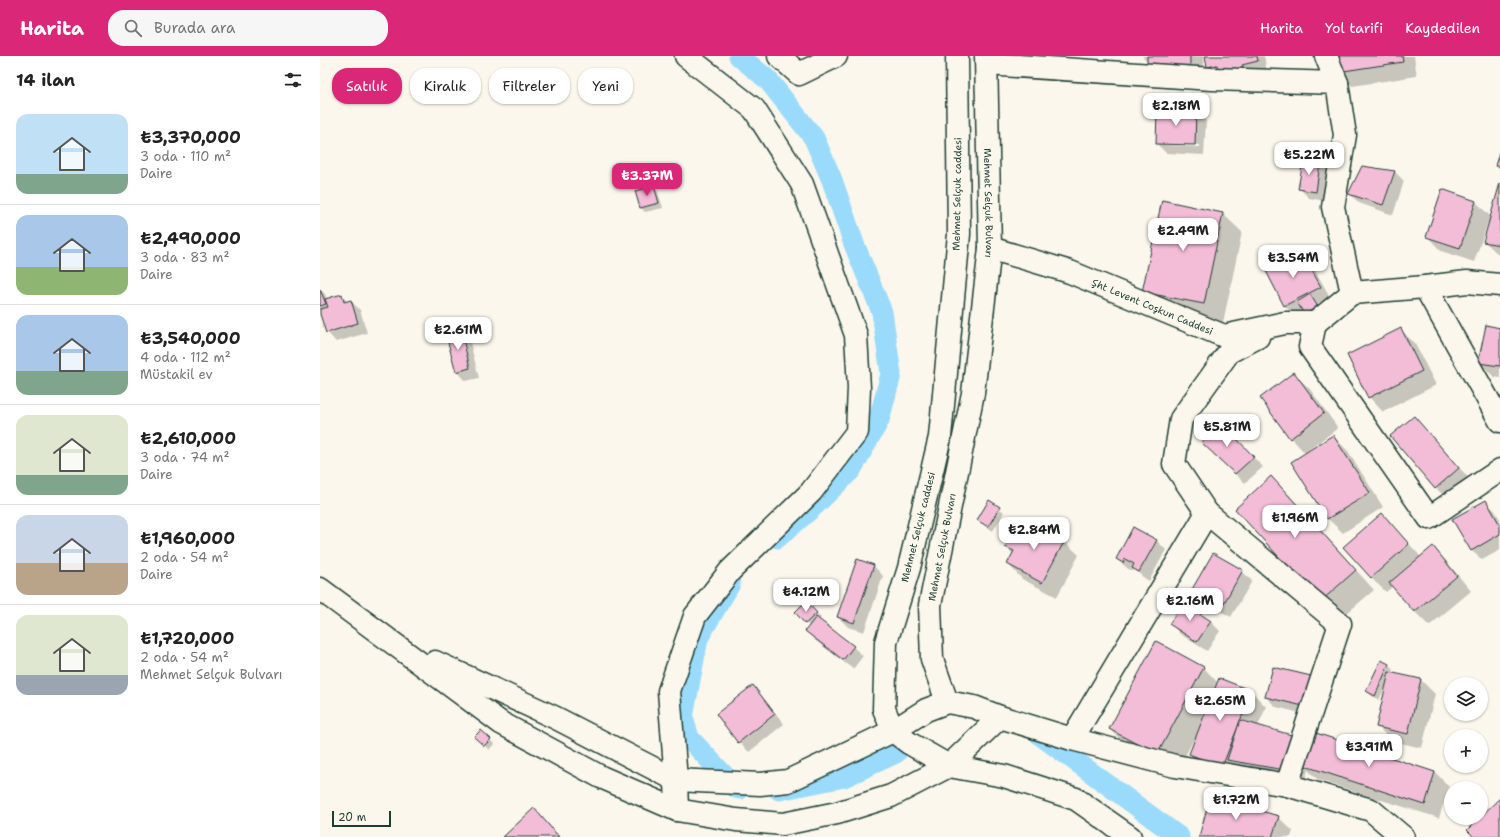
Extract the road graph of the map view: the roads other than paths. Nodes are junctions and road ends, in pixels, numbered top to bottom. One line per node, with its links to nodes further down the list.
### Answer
1 (686, 56): 24 (main road)
2 (779, 56): 3 (main road)
3 (836, 56)
4 (957, 56): 21 (main road, Mehmet Selçuk caddesi)
5 (1326, 56): 7 (main road)
6 (987, 60): 7 (main road); 8 (main road, Mehmet Selçuk Bulvarı)
7 (1337, 83): 11 (main road)
8 (990, 248): 12 (main road, Şht Levent Coşkun Caddesi); 19 (main road, Mehmet Selçuk Bulvarı)
9 (1500, 285): 10 (main road)
10 (1425, 287): 11 (main road); 14 (main road)
11 (1352, 293): 13 (main road)
12 (1285, 323): 13 (main road, Şht Levent Coşkun Caddesi); 16 (main road)
13 (1315, 323): 15 (main road)
14 (1500, 421)
15 (1500, 470)
16 (1207, 513): 22 (main road); 25 (main road)
17 (320, 589): 18 (main road)
18 (396, 644): 24 (main road); 26 (main road)
19 (947, 702): 20 (main road); 21 (main road)
20 (1000, 717): 22 (main road); 23 (main road)
21 (893, 731): 23 (main road); 24 (main road)
22 (1072, 739): 25 (main road)
23 (949, 766): 26 (main road); 27 (main road)
24 (676, 780): 26 (main road)
25 (1287, 785): 28 (main road)
26 (677, 810)
27 (1130, 837)
28 (1403, 837)

